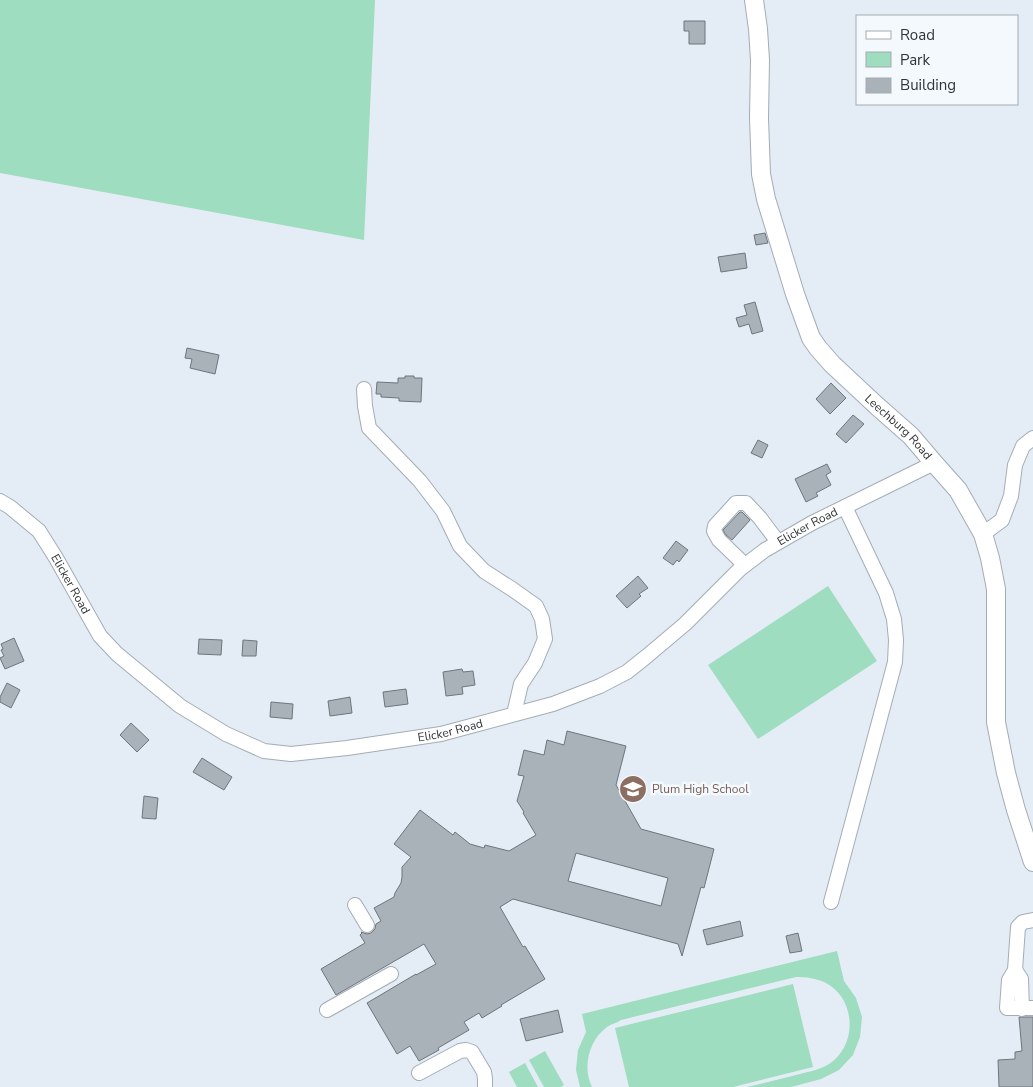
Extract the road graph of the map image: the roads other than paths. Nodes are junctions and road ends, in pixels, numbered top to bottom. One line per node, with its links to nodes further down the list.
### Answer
1 (754, 0): 4 (main road, Leechburg Road)
2 (364, 389): 10 (street)
3 (1033, 438): 7 (street)
4 (934, 463): 6 (street, Elicker Road); 7 (main road, Leechburg Road)
5 (0, 501): 10 (street, Elicker Road)
6 (845, 507): 8 (street, Elicker Road); 12 (street)
7 (983, 534): 11 (main road, Leechburg Road)
8 (778, 542): 9 (street, Elicker Road); 9 (street)
9 (745, 565): 10 (street, Elicker Road)
10 (514, 714)
11 (1033, 862)
12 (831, 902)
13 (355, 905): 15 (street)
14 (1028, 921): 17 (street)
15 (367, 925)
16 (391, 974): 18 (street)
17 (1021, 1009)
18 (327, 1010)
19 (419, 1073): 20 (street)
20 (485, 1087)

